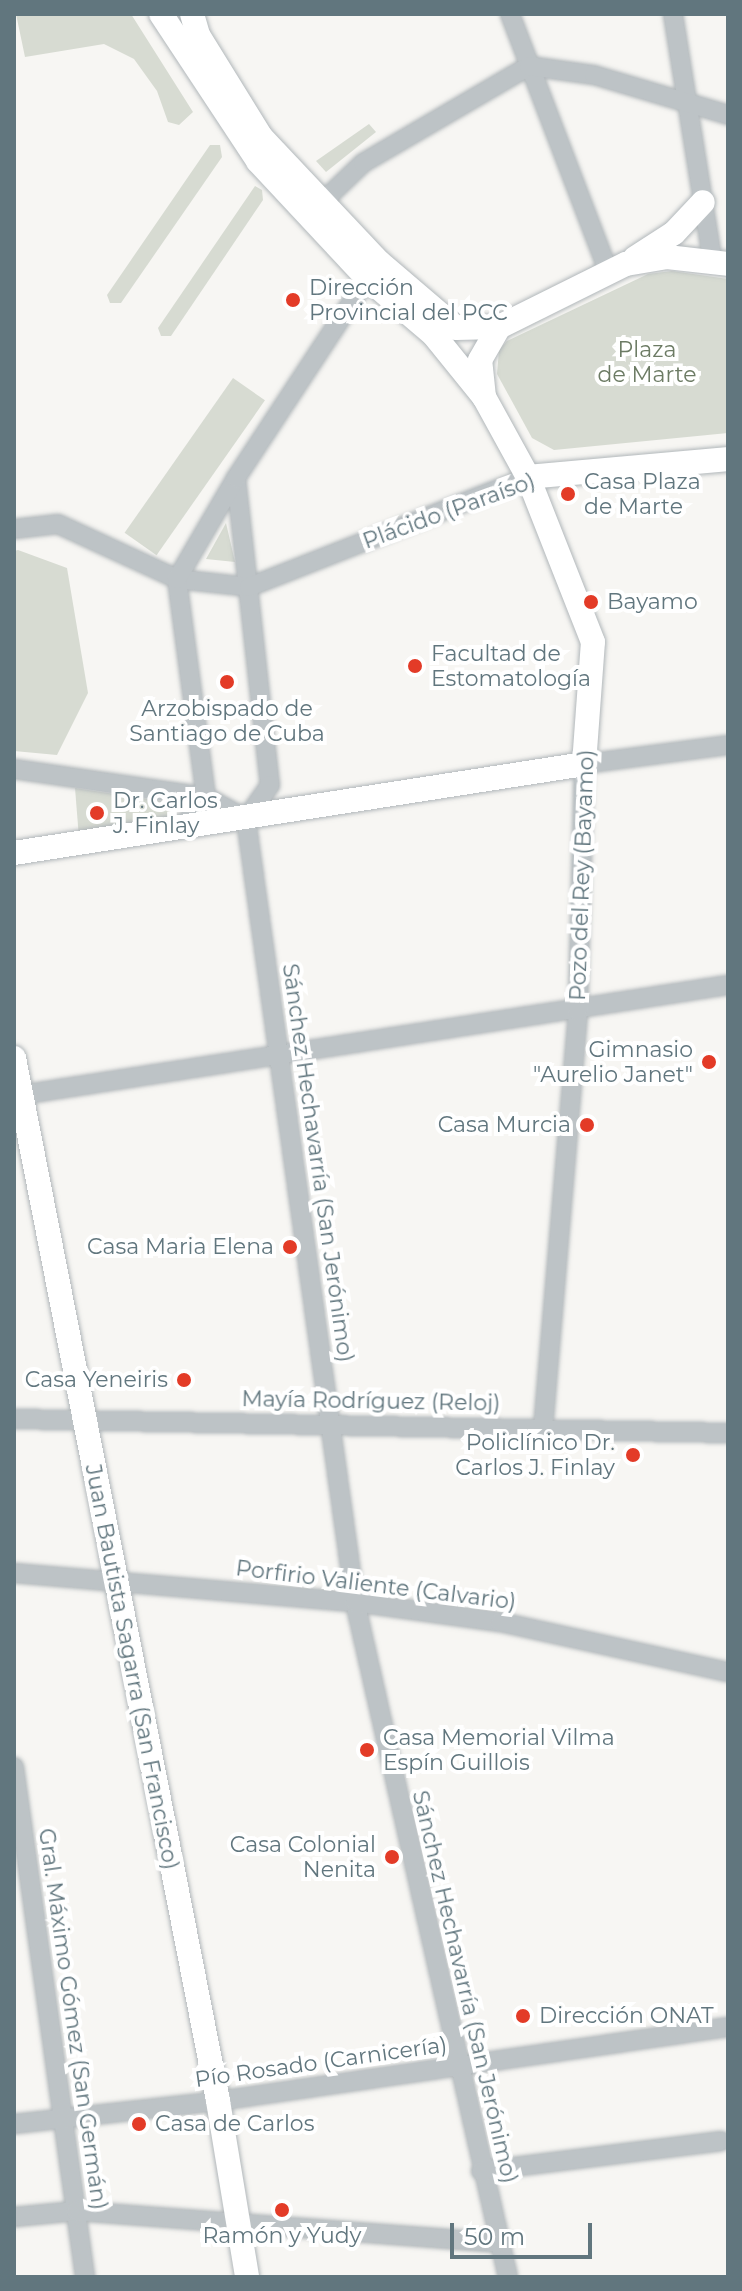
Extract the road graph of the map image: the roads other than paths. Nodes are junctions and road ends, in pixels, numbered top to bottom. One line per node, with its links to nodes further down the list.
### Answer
1 (161, 14): 9 (main road)
2 (192, 14): 9 (main road)
3 (510, 14): 5 (street)
4 (673, 14): 6 (street)
5 (529, 66): 6 (street); 9 (street); 11 (street)
6 (685, 105): 7 (street); 8 (street)
7 (728, 115)
8 (703, 202): 10 (street); 11 (main road)
9 (315, 209): 12 (main road)
10 (720, 264): 11 (main road)
11 (617, 267): 13 (main road)
12 (373, 270): 13 (main road); 14 (main road); 17 (street)
13 (499, 327): 14 (main road)
14 (484, 397): 16 (main road, Pozo del Rey (Bayamo))
15 (728, 459): 16 (main road, Plácido (Paraíso))
16 (528, 477): 20 (street, Plácido (Paraíso)); 22 (main road, Pozo del Rey (Bayamo))
17 (236, 478): 19 (street); 20 (street)
18 (14, 529): 19 (street, Plácido (Paraíso))
19 (177, 579): 20 (street, Plácido (Paraíso)); 24 (street)
20 (249, 587): 25 (street)
21 (728, 745): 22 (street)
22 (584, 764): 25 (main road); 29 (street, Pozo del Rey (Bayamo))
23 (14, 769): 24 (street)
24 (206, 797): 25 (street); 26 (street)
25 (246, 819): 26 (main road); 30 (street, Sánchez Hechavarría (San Jerónimo))
26 (181, 829): 27 (main road)
27 (14, 853)
28 (728, 985): 29 (street)
29 (578, 1011): 30 (street); 36 (street, Pozo del Rey (Bayamo))
30 (281, 1054): 32 (street); 35 (street, Sánchez Hechavarría (San Jerónimo))
31 (14, 1058): 32 (main road, Juan Bautista Sagarra (San Francisco))
32 (17, 1096): 34 (main road, Juan Bautista Sagarra (San Francisco))
33 (14, 1419): 34 (street, Mayía Rodríguez (Reloj))
34 (83, 1421): 35 (street, Mayía Rodríguez (Reloj)); 39 (main road, Juan Bautista Sagarra (San Francisco))
35 (328, 1424): 36 (street, Mayía Rodríguez (Reloj)); 40 (street, Sánchez Hechavarría (San Jerónimo))
36 (543, 1429): 37 (street, Mayía Rodríguez (Reloj))
37 (728, 1433)
38 (14, 1573): 39 (street, Porfirio Valiente (Calvario))
39 (114, 1581): 40 (street, Porfirio Valiente (Calvario)); 46 (main road, Juan Bautista Sagarra (San Francisco))
40 (355, 1602): 41 (street, Porfirio Valiente (Calvario)); 45 (street, Sánchez Hechavarría (San Jerónimo))
41 (728, 1672)
42 (14, 1767): 43 (street, Gral. Máximo Gómez (San Germán))
43 (21, 1866): 47 (street, Gral. Máximo Gómez (San Germán))
44 (728, 2027): 45 (street, Pío Rosado (Carnicería))
45 (459, 2068): 46 (street, Pío Rosado (Carnicería)); 50 (street, Sánchez Hechavarría (San Jerónimo))
46 (218, 2101): 47 (street, Pío Rosado (Carnicería)); 53 (main road, Juan Bautista Sagarra (San Francisco))
47 (67, 2118): 48 (street, Pío Rosado (Carnicería)); 51 (street, Gral. Máximo Gómez (San Germán))
48 (14, 2124)
49 (721, 2141): 50 (street)
50 (481, 2171): 54 (street, Sánchez Hechavarría (San Jerónimo))
51 (76, 2211): 52 (street); 53 (street); 55 (street, Gral. Máximo Gómez (San Germán))
52 (14, 2217)
53 (237, 2222): 54 (street); 56 (main road, Juan Bautista Sagarra (San Francisco))
54 (499, 2243): 57 (street, Sánchez Hechavarría (San Jerónimo))
55 (85, 2277)
56 (247, 2277)
57 (508, 2277)

